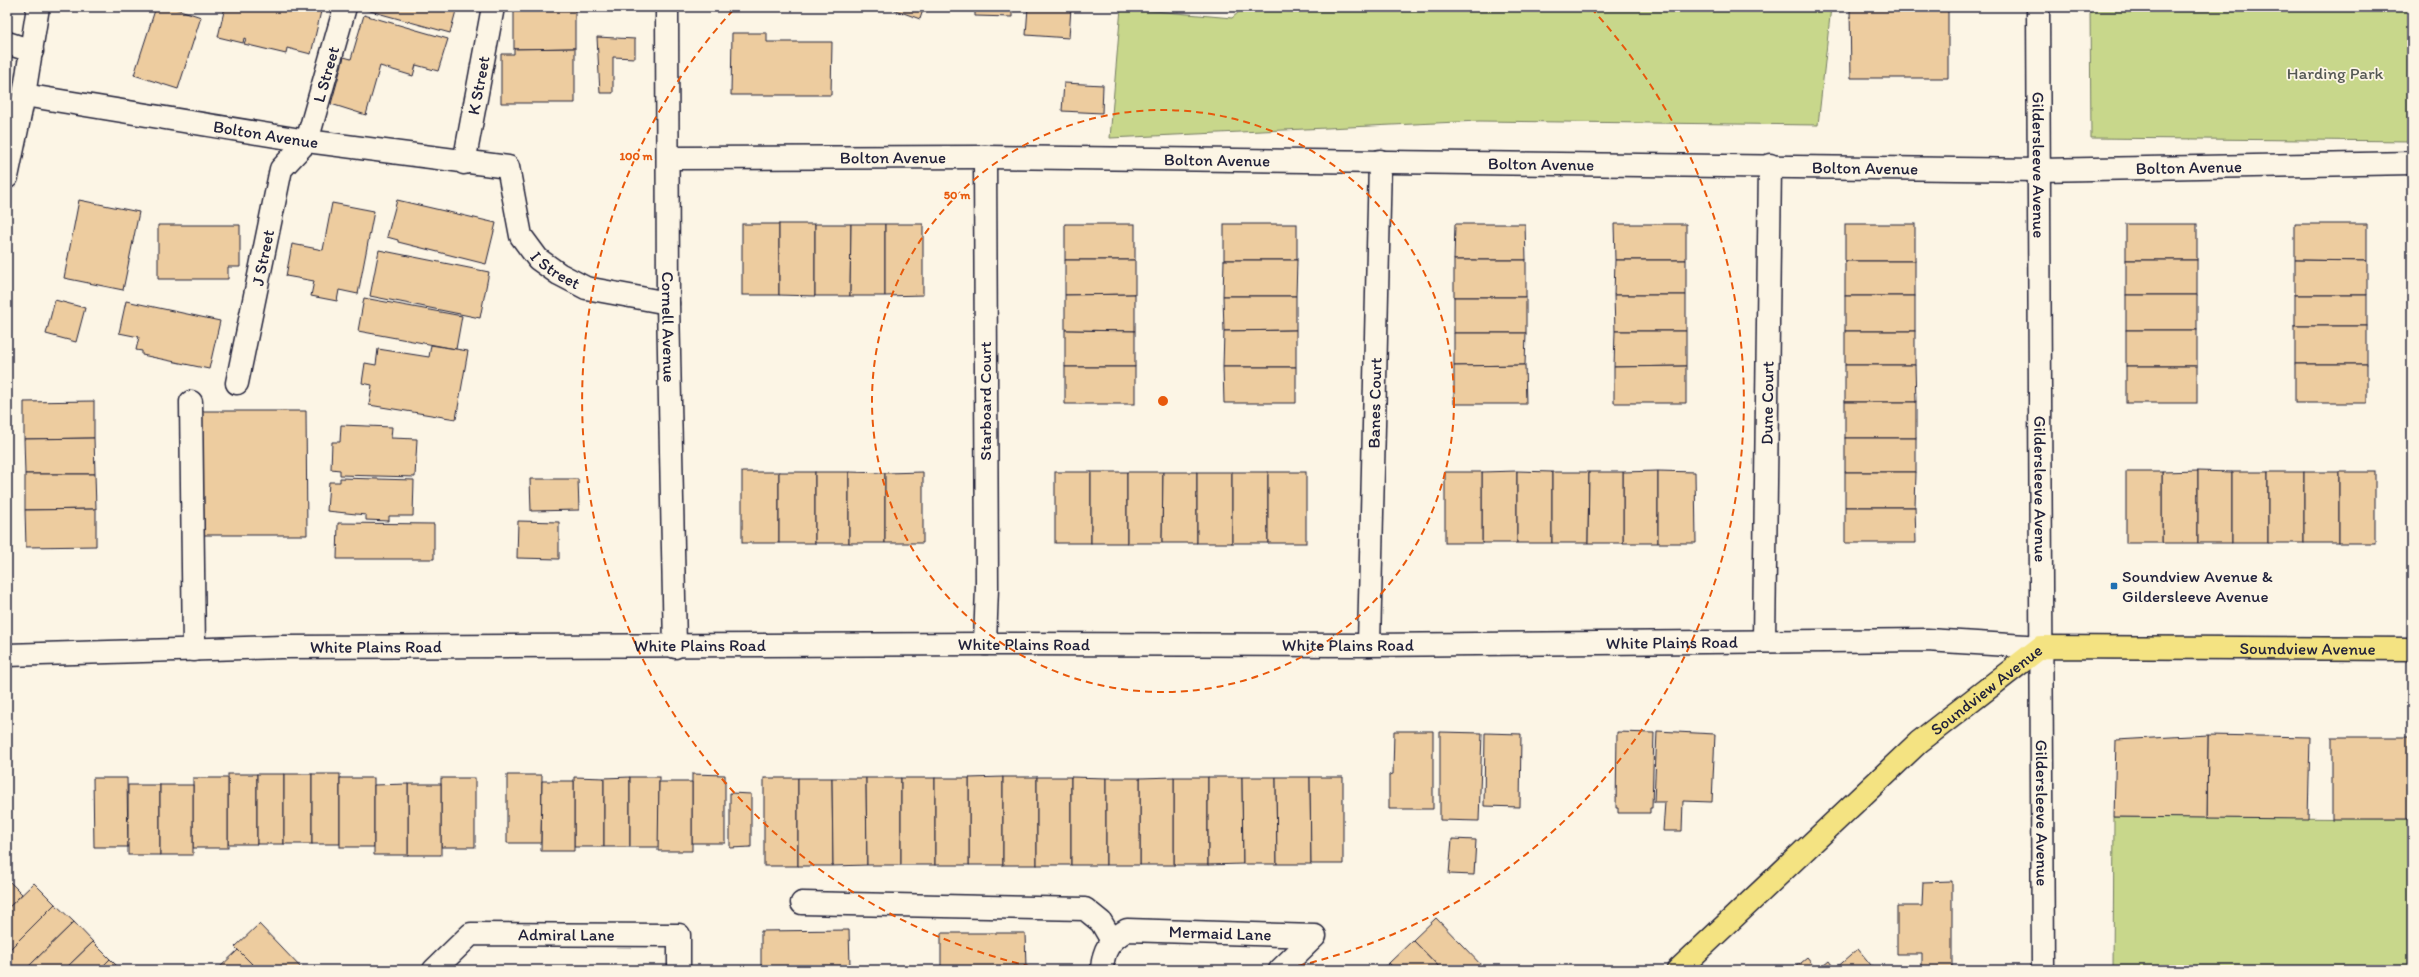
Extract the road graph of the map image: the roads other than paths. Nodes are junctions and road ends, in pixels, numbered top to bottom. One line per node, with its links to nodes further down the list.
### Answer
1 (38, 7): 7 (street)
2 (345, 7): 9 (street, L Street)
3 (493, 7): 13 (street, K Street)
4 (667, 7): 11 (street, Cornell Avenue)
5 (2038, 7): 17 (street, Gildersleeve Avenue)
6 (7, 43): 7 (street)
7 (32, 51): 8 (street)
8 (24, 95): 9 (street, Bolton Avenue); 18 (street)
9 (307, 141): 13 (street, Bolton Avenue); 20 (street, J Street)
10 (985, 157): 11 (street, Bolton Avenue); 12 (street, Bolton Avenue); 23 (street, Starboard Court)
11 (669, 158): 19 (street, Cornell Avenue)
12 (1380, 161): 15 (street, Bolton Avenue); 24 (street, Banes Court)
13 (464, 163): 16 (street, Bolton Avenue)
14 (2412, 163): 17 (street, Bolton Avenue)
15 (1770, 165): 17 (street, Bolton Avenue); 22 (street, Dune Court)
16 (508, 168): 19 (street, I Street)
17 (2039, 170): 26 (street, Gildersleeve Avenue)
18 (7, 177)
19 (668, 303): 25 (street, Cornell Avenue)
20 (237, 383)
21 (191, 402): 28 (street)
22 (1764, 641): 24 (street, White Plains Road); 26 (street, White Plains Road)
23 (984, 644): 24 (street, White Plains Road); 25 (street, White Plains Road)
24 (1369, 645)
25 (675, 647): 28 (street, White Plains Road)
26 (2041, 647): 27 (main road, Soundview Avenue); 36 (main road, Soundview Avenue); 37 (street, Gildersleeve Avenue)
27 (2412, 649)
28 (194, 650): 29 (street, White Plains Road)
29 (7, 656)
30 (802, 903): 31 (street)
31 (1111, 939): 34 (street); 35 (street, Mermaid Lane)
32 (434, 970): 33 (street, Admiral Lane)
33 (679, 970)
34 (1102, 970)
35 (1280, 970)
36 (1678, 970)
37 (2043, 970)

